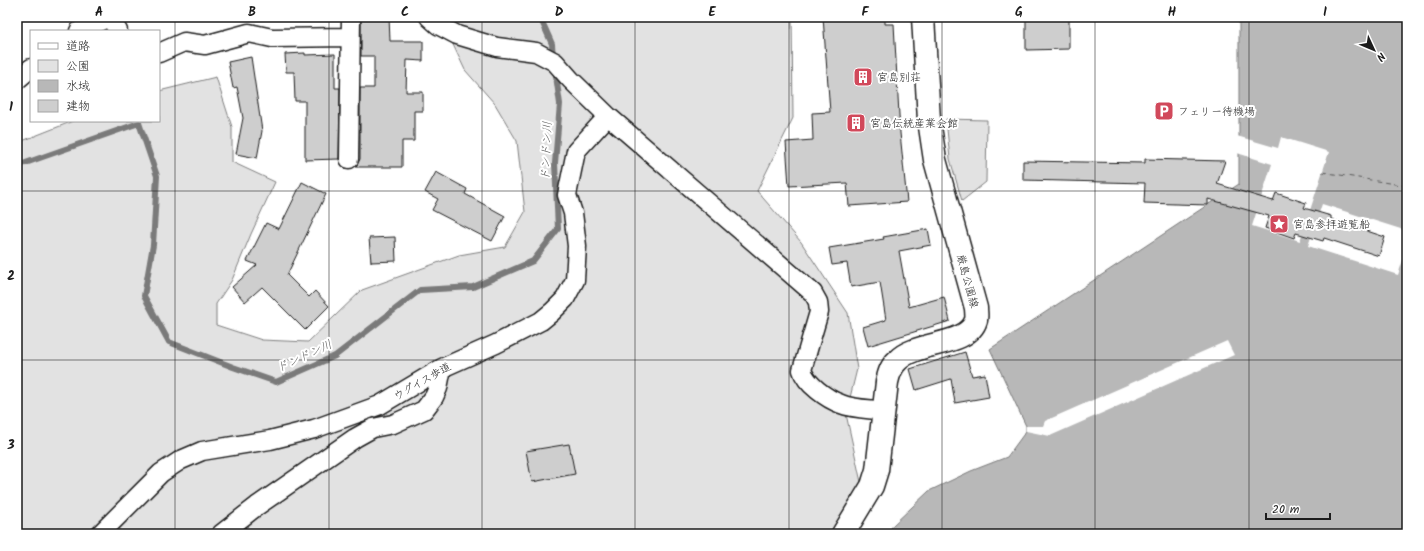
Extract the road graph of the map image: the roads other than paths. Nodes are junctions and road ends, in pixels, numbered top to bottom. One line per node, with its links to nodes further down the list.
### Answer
1 (109, 17): 5 (street); 6 (street)
2 (351, 17): 7 (street)
3 (429, 17): 11 (street)
4 (923, 17): 14 (main road, 厳島公園線)
5 (81, 30)
6 (117, 30)
7 (350, 37): 8 (street); 12 (street)
8 (160, 53)
9 (30, 69): 10 (street)
10 (17, 80)
11 (608, 116): 13 (street, ウグイス歩道); 14 (street)
12 (349, 159)
13 (442, 368): 15 (street, ウグイス歩道); 16 (street)
14 (884, 411): 17 (main road, 厳島公園線)
15 (100, 534)
16 (221, 534)
17 (843, 534)

